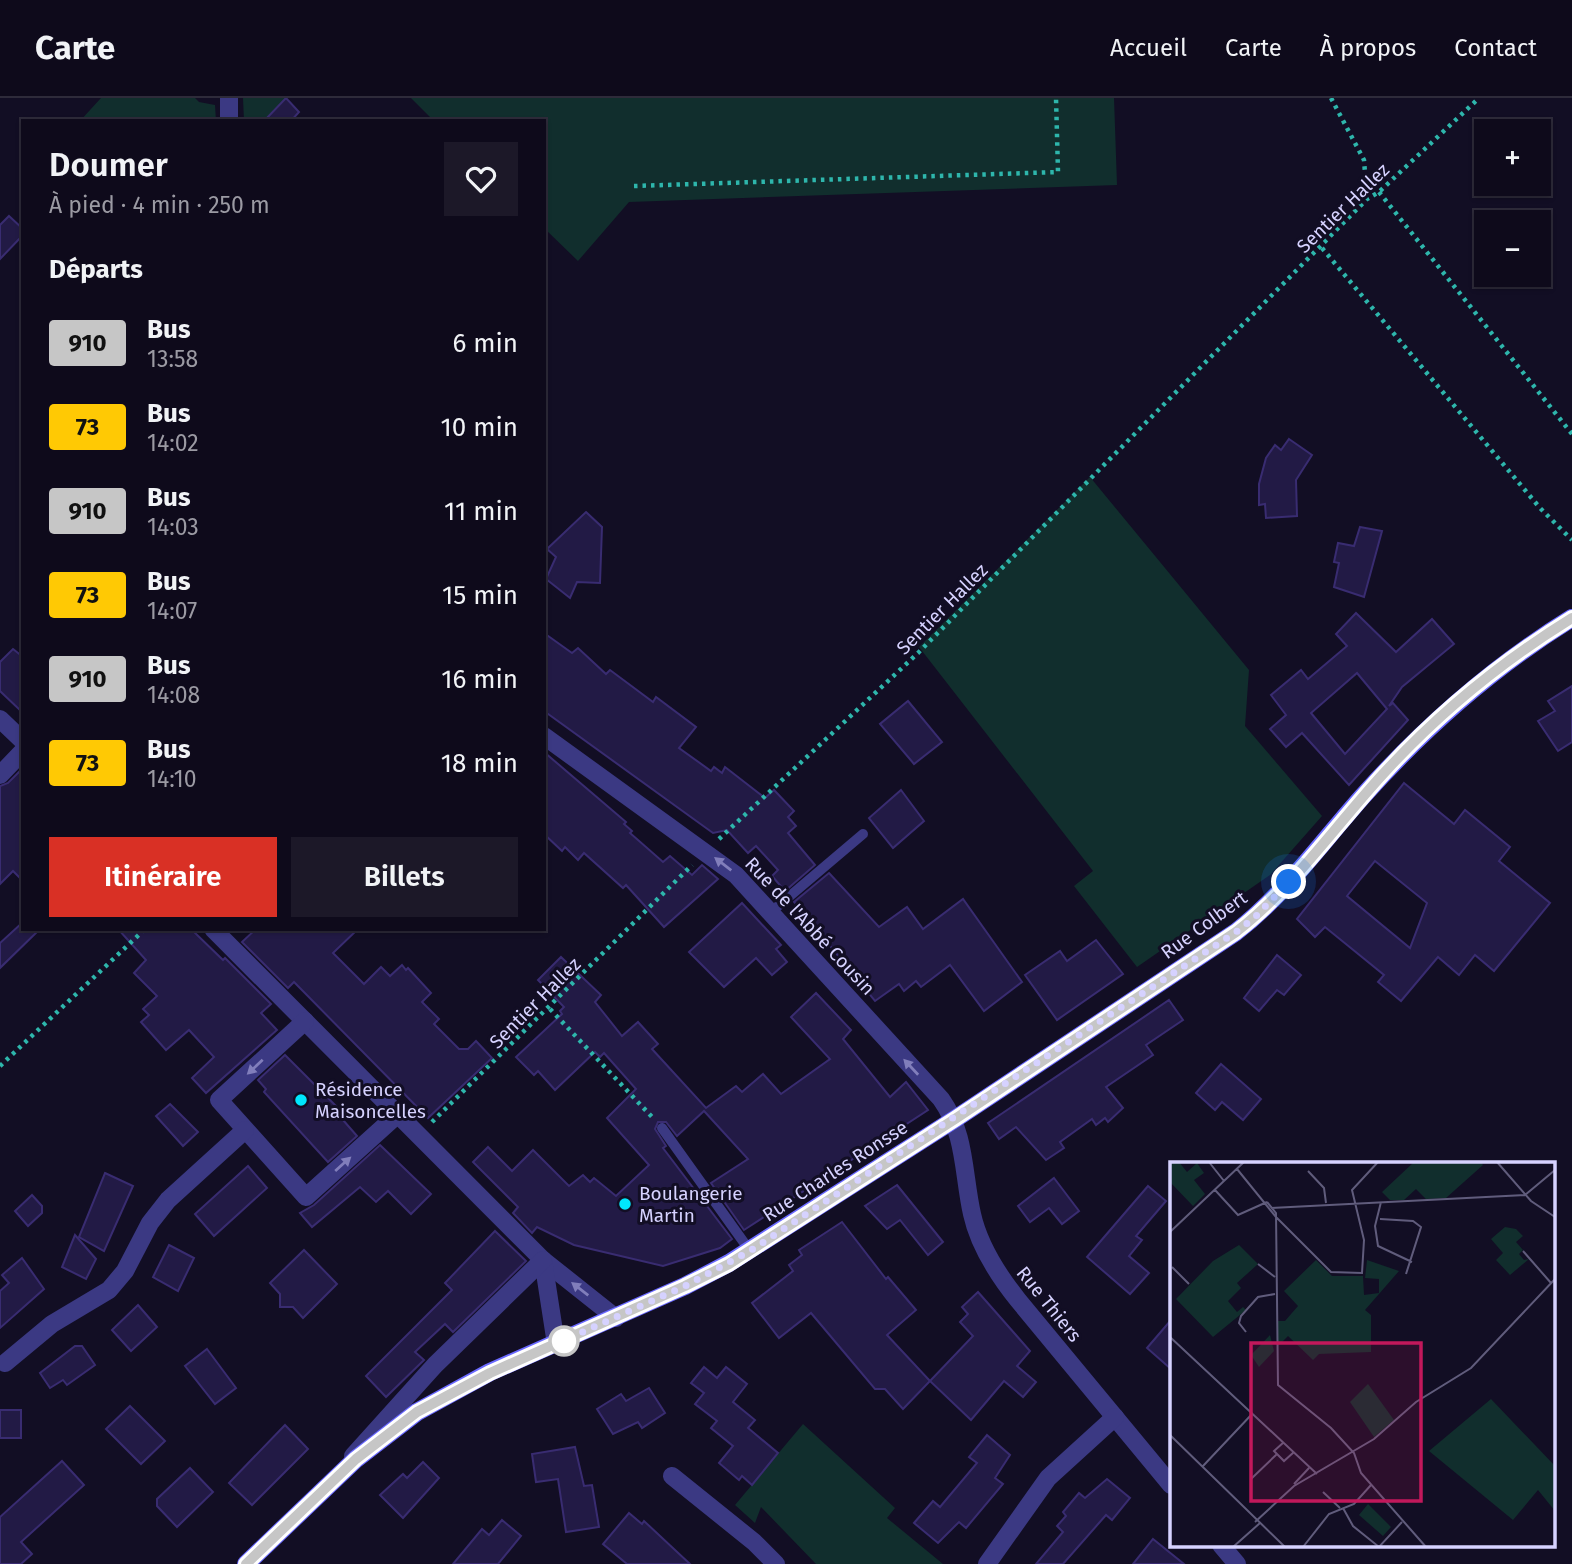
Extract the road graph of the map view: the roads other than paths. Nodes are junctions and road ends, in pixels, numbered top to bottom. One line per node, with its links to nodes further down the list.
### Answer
1 (229, 98): 2 (street)
2 (229, 119)
3 (1572, 618): 14 (main road, Rue Colbert)
4 (0, 719): 6 (street)
5 (546, 737): 10 (street, Rue de l'Abbé Cousin, one-way to 5)
6 (21, 739)
7 (21, 753): 8 (street)
8 (0, 775)
9 (863, 834): 10 (lane)
10 (771, 912): 14 (street, Rue de l'Abbé Cousin, one-way to 10)
11 (215, 931): 12 (street)
12 (305, 1021): 13 (street); 16 (street, one-way to 16)
13 (398, 1114): 16 (street, one-way to 13); 18 (street)
14 (955, 1119): 17 (main road, Rue Charles Ronsse); 22 (street, Rue Thiers)
15 (662, 1128): 17 (lane)
16 (245, 1130): 21 (street)
17 (750, 1251): 19 (main road, Rue Charles Ronsse)
18 (543, 1260): 19 (street, one-way to 18); 20 (street); 24 (street, Rue Charles Ronsse)
19 (616, 1318): 20 (main road, Rue Charles Ronsse)
20 (556, 1344): 24 (main road, Rue Charles Ronsse)
21 (5, 1363)
22 (1115, 1417): 25 (street, Rue Thiers); 29 (street)
23 (672, 1476): 28 (street)
24 (335, 1478): 27 (main road, Rue Charles Ronsse)
25 (1170, 1484)
26 (1222, 1546): 30 (street)
27 (246, 1564)
28 (776, 1564)
29 (987, 1564)
30 (1237, 1564)

